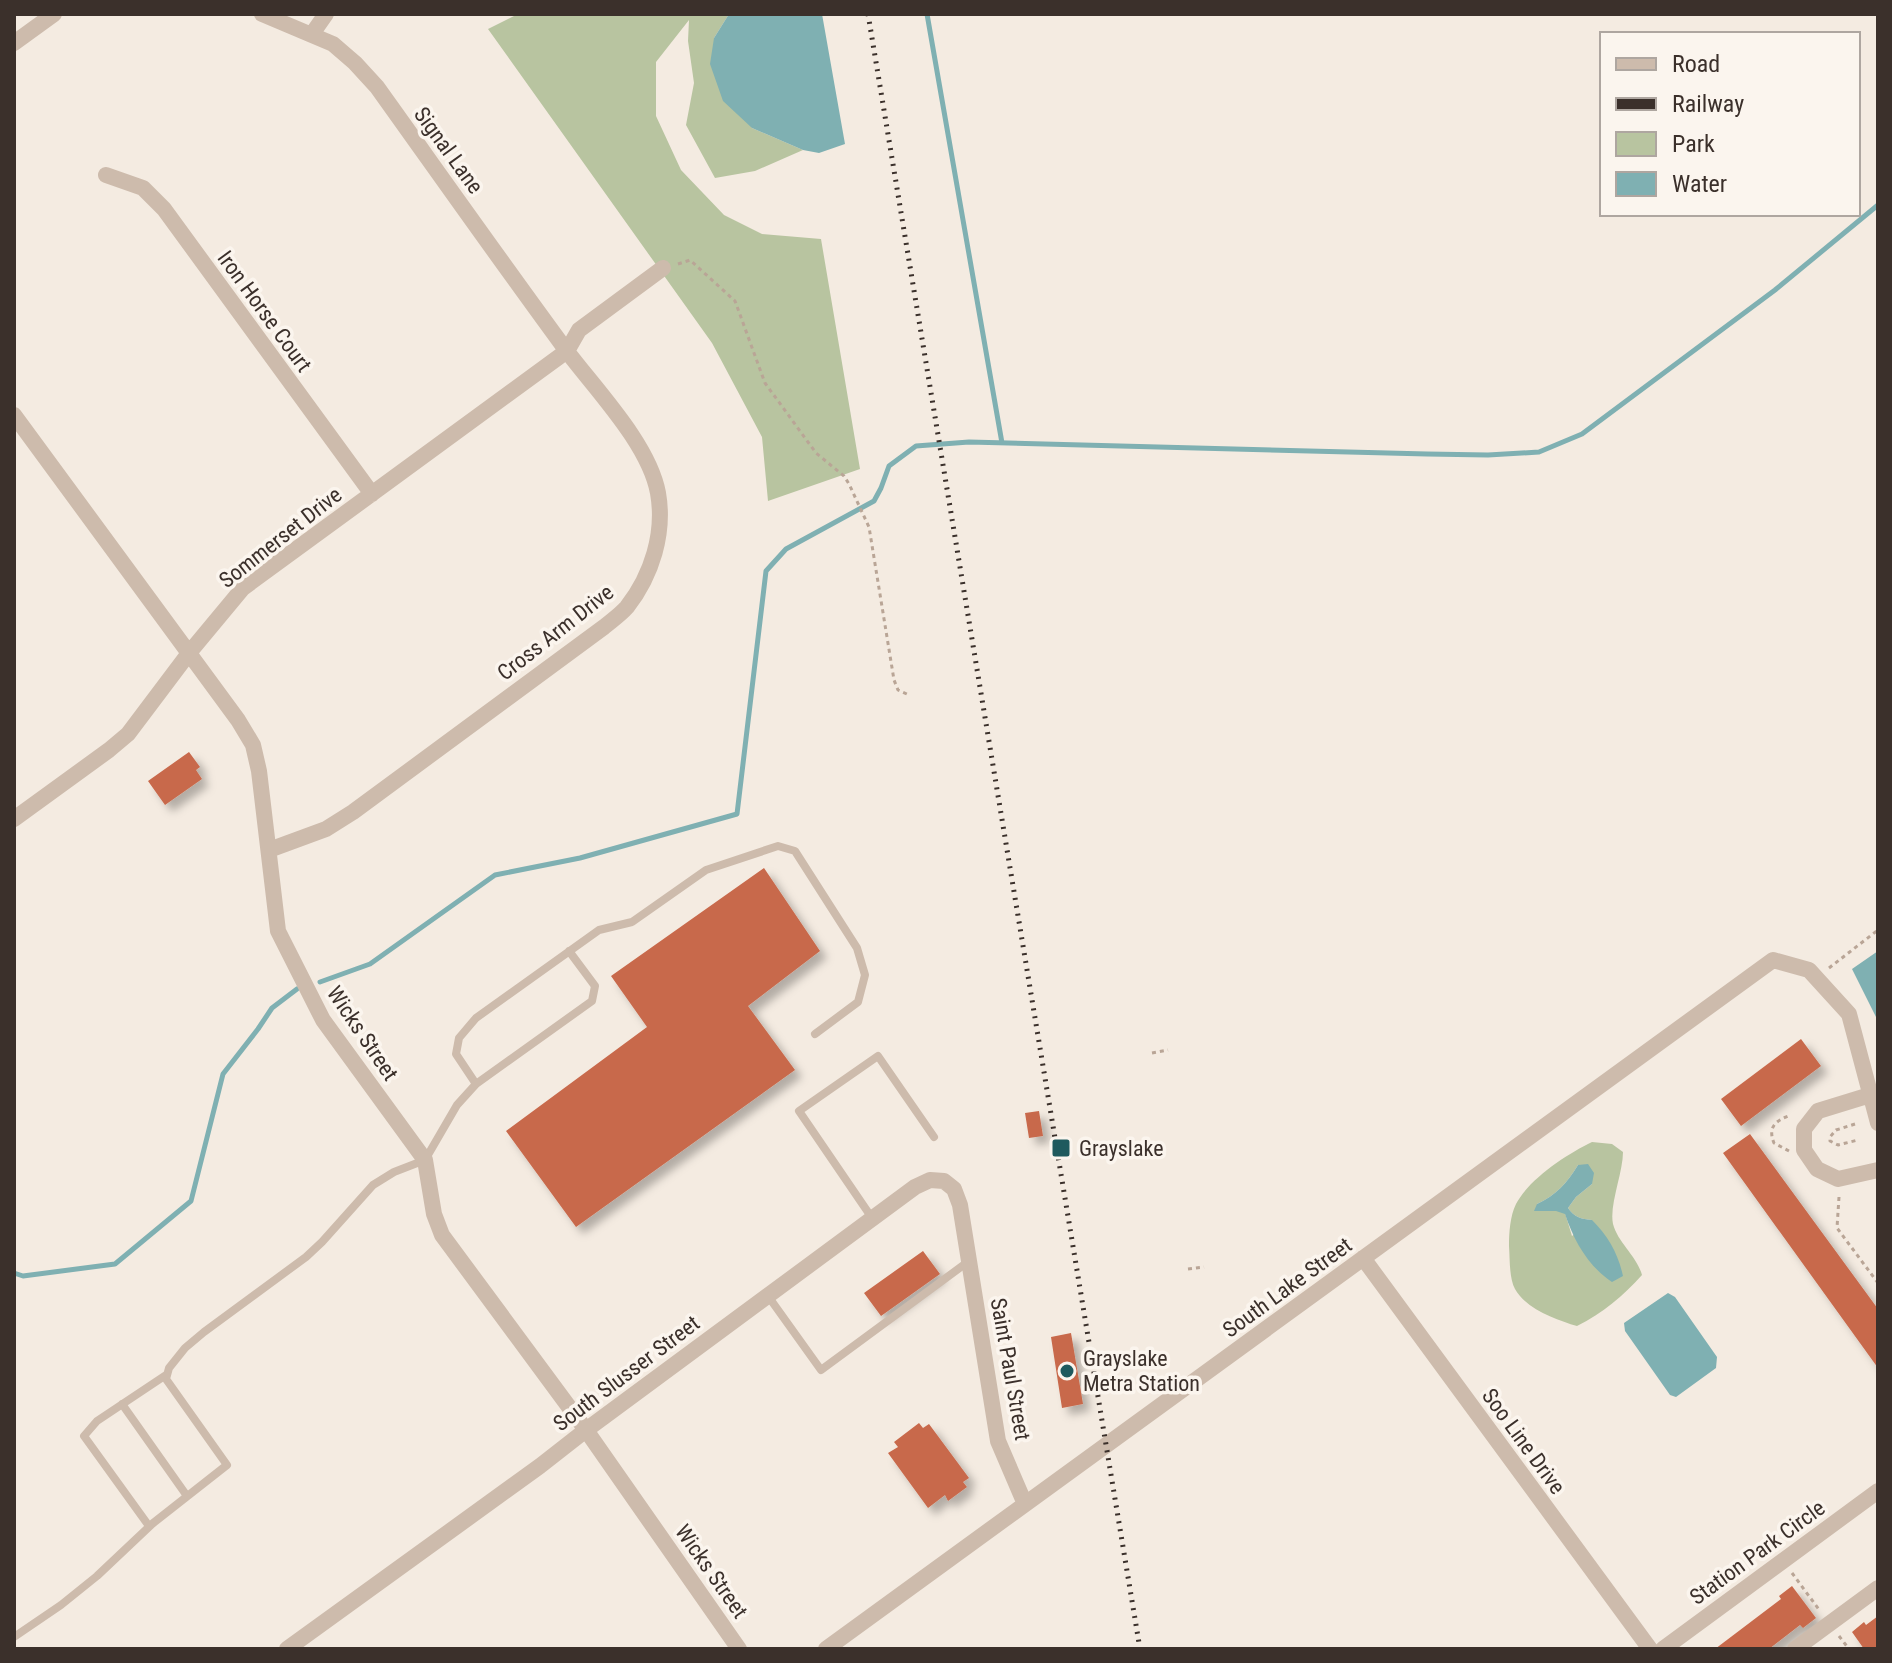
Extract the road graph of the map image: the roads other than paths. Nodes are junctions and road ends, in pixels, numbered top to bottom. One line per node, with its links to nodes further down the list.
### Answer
1 (54, 14): 5 (street)
2 (262, 14): 4 (street, Signal Lane)
3 (326, 14): 4 (street)
4 (312, 34): 8 (street, Signal Lane)
5 (14, 43)
6 (106, 175): 10 (street, Iron Horse Court)
7 (663, 268): 8 (street, Sommerset Drive)
8 (567, 351): 10 (street, Sommerset Drive); 13 (street, Cross Arm Drive)
9 (14, 415): 11 (street, Wicks Street)
10 (372, 494): 11 (street, Sommerset Drive)
11 (189, 653): 12 (street, Sommerset Drive); 13 (street, Wicks Street)
12 (14, 819)
13 (269, 850): 20 (street, Wicks Street)
14 (569, 951): 15 (lane); 16 (lane); 16 (lane)
15 (815, 1034)
16 (476, 1084): 20 (lane)
17 (1872, 1087): 18 (street); 21 (street); 24 (street, South Lake Street)
18 (1878, 1123)
19 (934, 1137): 22 (lane)
20 (425, 1160): 27 (lane); 29 (street, Wicks Street)
21 (1878, 1170)
22 (873, 1218): 23 (street, South Slusser Street); 26 (street, South Slusser Street)
23 (965, 1238): 25 (street, Saint Paul Street)
24 (1363, 1258): 32 (street, South Lake Street); 39 (street, Soo Line Drive)
25 (969, 1261): 26 (lane); 32 (street, Saint Paul Street)
26 (768, 1296): 29 (street, South Slusser Street)
27 (167, 1374): 28 (lane); 31 (lane)
28 (122, 1404): 31 (lane); 33 (lane)
29 (586, 1430): 36 (street, South Slusser Street); 37 (street, Wicks Street)
30 (1878, 1491): 40 (street, Station Park Circle)
31 (187, 1496): 33 (lane)
32 (1025, 1504): 38 (street, South Lake Street)
33 (149, 1526): 35 (lane)
34 (1878, 1588): 41 (street)
35 (14, 1637)
36 (287, 1649)
37 (739, 1649)
38 (826, 1649)
39 (1650, 1649)
40 (1663, 1649)
41 (1795, 1649)

